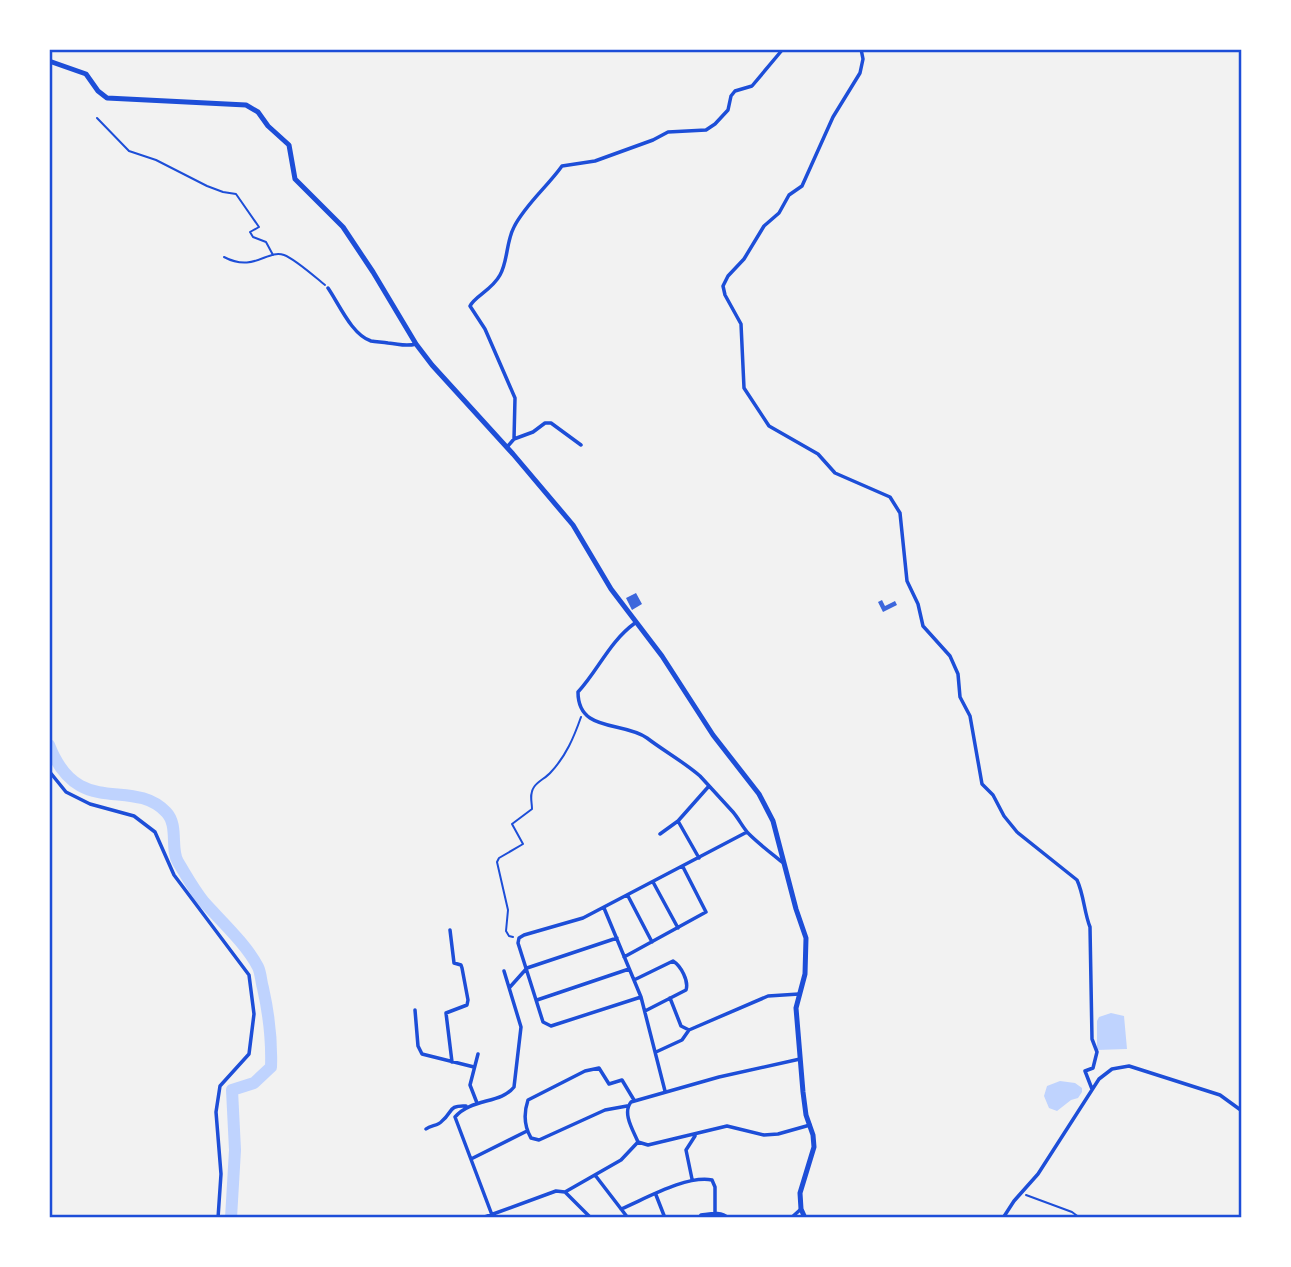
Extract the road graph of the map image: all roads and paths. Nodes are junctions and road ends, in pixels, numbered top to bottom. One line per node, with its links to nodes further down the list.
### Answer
1 (783, 49): 9 (street)
2 (861, 49): 48 (street)
3 (49, 61): 8 (main road)
4 (97, 117): 5 (path)
5 (273, 255): 6 (path); 7 (path)
6 (224, 257)
7 (328, 288): 8 (street)
8 (416, 344): 11 (main road)
9 (514, 439): 10 (street); 11 (street)
10 (581, 445)
11 (507, 447): 12 (main road)
12 (635, 623): 13 (street); 20 (main road)
13 (583, 712): 15 (street); 27 (path)
14 (49, 771): 70 (street)
15 (709, 786): 16 (street); 17 (street)
16 (678, 821): 18 (street); 19 (street)
17 (747, 832): 19 (street); 20 (street)
18 (660, 834)
19 (699, 859): 21 (street)
20 (784, 863): 36 (main road)
21 (683, 867): 22 (street); 25 (street)
22 (653, 882): 23 (street); 25 (street)
23 (628, 896): 24 (street); 29 (street)
24 (604, 908): 27 (street); 28 (street)
25 (678, 928): 29 (street)
26 (450, 930): 46 (street)
27 (519, 938): 31 (street)
28 (617, 938): 30 (street); 31 (street)
29 (652, 942): 30 (street)
30 (624, 957): 32 (street)
31 (527, 968): 35 (street); 39 (street)
32 (629, 969): 34 (street); 39 (street)
33 (504, 971): 35 (street)
34 (634, 980): 37 (street); 38 (street)
35 (510, 987): 51 (street)
36 (799, 994): 42 (street); 45 (main road)
37 (641, 997): 39 (street); 41 (street)
38 (670, 998): 41 (street); 42 (street)
39 (537, 1000)
40 (415, 1010): 46 (street)
41 (645, 1011): 43 (street)
42 (689, 1030): 43 (street)
43 (656, 1052): 49 (street)
44 (478, 1054): 47 (street)
45 (800, 1059): 49 (street); 55 (main road)
46 (452, 1062): 47 (street)
47 (474, 1067): 51 (street)
48 (1092, 1090): 54 (street); 64 (street)
49 (665, 1091): 50 (street)
50 (634, 1100): 52 (street); 57 (street)
51 (477, 1103): 53 (street)
52 (627, 1106): 57 (street); 59 (street)
53 (469, 1107): 56 (street); 60 (street)
54 (1242, 1111)
55 (810, 1125): 58 (street); 67 (main road)
56 (426, 1129)
57 (527, 1130): 60 (street)
58 (697, 1134): 59 (street); 62 (street)
59 (638, 1142): 61 (street)
60 (471, 1159): 69 (street)
61 (595, 1175): 63 (street); 66 (street)
62 (692, 1179): 65 (street); 68 (street)
63 (565, 1192): 69 (street); 72 (street)
64 (1023, 1193): 79 (street); 80 (path)
65 (656, 1195): 66 (street); 74 (street)
66 (621, 1209): 73 (street)
67 (801, 1209): 77 (street); 78 (main road)
68 (715, 1213): 75 (street); 76 (street)
69 (492, 1215): 71 (street)
70 (218, 1218)
71 (482, 1218)
72 (591, 1218)
73 (628, 1218)
74 (665, 1218)
75 (699, 1218)
76 (728, 1218)
77 (791, 1218)
78 (805, 1218)
79 (1003, 1218)
80 (1080, 1218)

